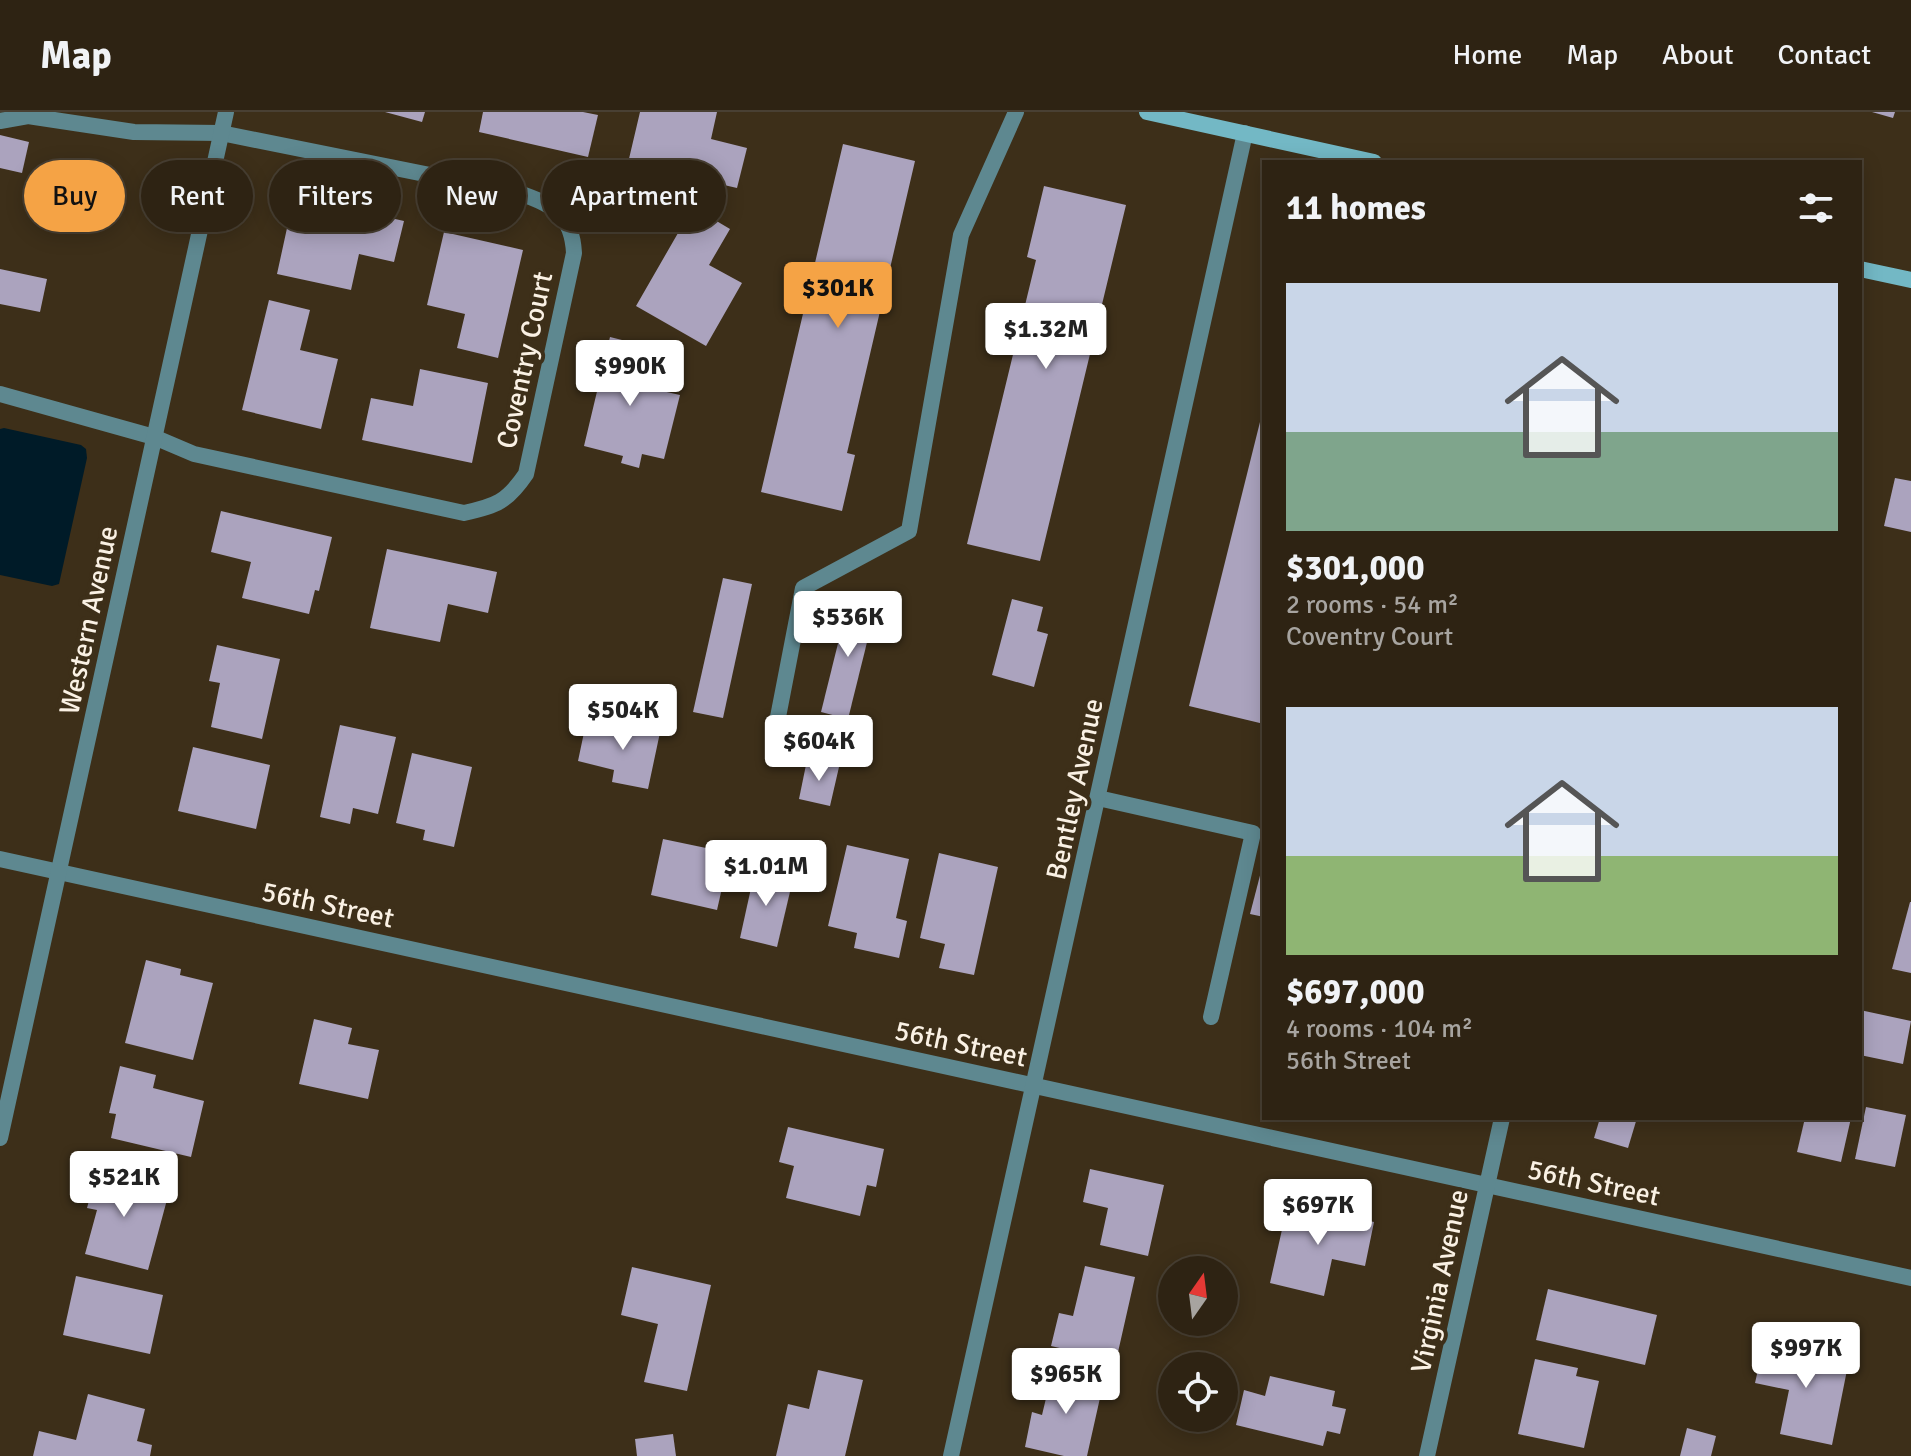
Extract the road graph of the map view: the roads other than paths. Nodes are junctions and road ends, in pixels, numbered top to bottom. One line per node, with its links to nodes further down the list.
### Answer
1 (121, 112): 6 (street)
2 (226, 112): 7 (street, Western Avenue)
3 (1016, 112): 14 (street)
4 (1147, 112): 8 (main road)
5 (0, 121): 6 (street, Coventry Court)
6 (117, 129): 7 (street, Coventry Court)
7 (221, 133): 13 (street, Western Avenue); 13 (street, Coventry Court)
8 (1245, 133): 9 (main road); 15 (street, Bentley Avenue)
9 (1365, 160)
10 (1862, 269): 11 (main road)
11 (1911, 280)
12 (0, 394): 13 (street, Coventry Court)
13 (154, 437): 17 (street, Western Avenue)
14 (778, 717)
15 (1098, 798): 18 (street); 19 (street, Bentley Avenue)
16 (0, 859): 17 (street, 56th Street)
17 (59, 872): 19 (street, 56th Street); 21 (street, Western Avenue)
18 (1211, 1017)
19 (1035, 1086): 22 (street, 56th Street); 24 (street, Bentley Avenue)
20 (1502, 1120): 22 (street, Virginia Avenue)
21 (0, 1138)
22 (1487, 1185): 23 (street, 56th Street); 25 (street, Virginia Avenue)
23 (1911, 1278)
24 (951, 1456)
25 (1427, 1456)

